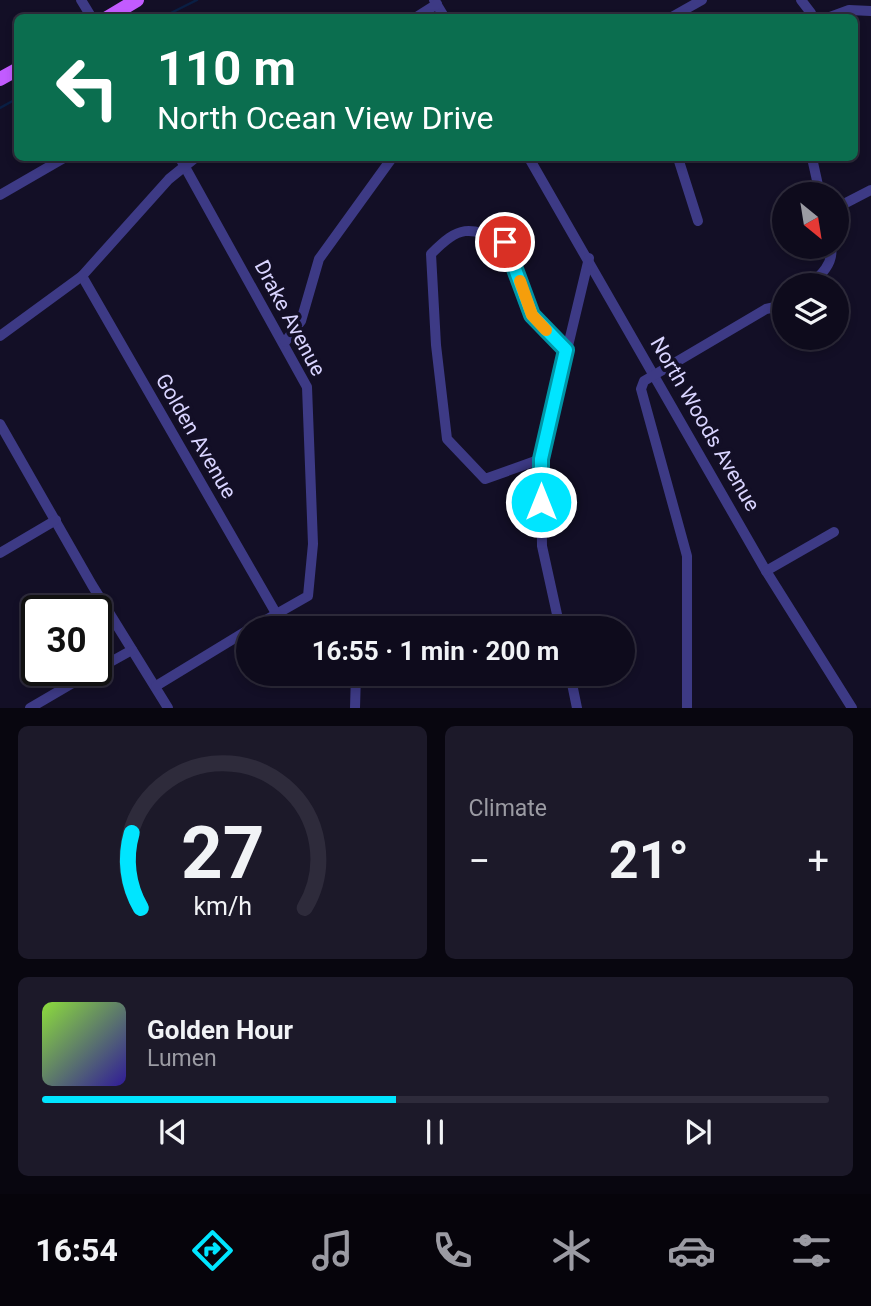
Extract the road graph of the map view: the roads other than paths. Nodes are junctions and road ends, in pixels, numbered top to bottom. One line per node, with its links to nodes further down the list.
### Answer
1 (137, 0): 7 (main road)
2 (702, 0): 9 (street)
3 (801, 0): 6 (street)
4 (436, 2): 8 (street)
5 (871, 11): 10 (street)
6 (811, 13)
7 (114, 14)
8 (420, 14)
9 (677, 14)
10 (838, 14)
11 (59, 161): 19 (street)
12 (182, 161): 23 (street); 26 (street, Drake Avenue)
13 (390, 161): 26 (street)
14 (532, 161): 22 (street, North Woods Avenue)
15 (679, 161): 21 (street)
16 (813, 161): 17 (street)
17 (817, 182)
18 (871, 190): 20 (street)
19 (0, 195)
20 (849, 201)
21 (698, 221)
22 (589, 258): 27 (street); 28 (street, North Woods Avenue)
23 (82, 276): 25 (street); 35 (street, Golden Avenue)
24 (772, 307): 28 (street)
25 (0, 336)
26 (285, 342): 35 (street, Drake Avenue)
27 (566, 350): 30 (street); 30 (street)
28 (655, 375): 34 (street, North Woods Avenue); 48 (street)
29 (0, 424): 31 (street)
30 (541, 459): 36 (street)
31 (56, 520): 33 (street); 38 (street)
32 (834, 532): 34 (street)
33 (0, 553)
34 (766, 570): 49 (street, North Woods Avenue)
35 (277, 615)
36 (557, 616)
37 (236, 637): 41 (street)
38 (132, 650): 39 (street); 41 (street)
39 (112, 661)
40 (68, 686): 44 (street)
41 (156, 686): 45 (street)
42 (356, 686): 46 (street)
43 (572, 686): 47 (street)
44 (30, 708)
45 (168, 708)
46 (355, 708)
47 (577, 708)
48 (687, 708)
49 (852, 708)

